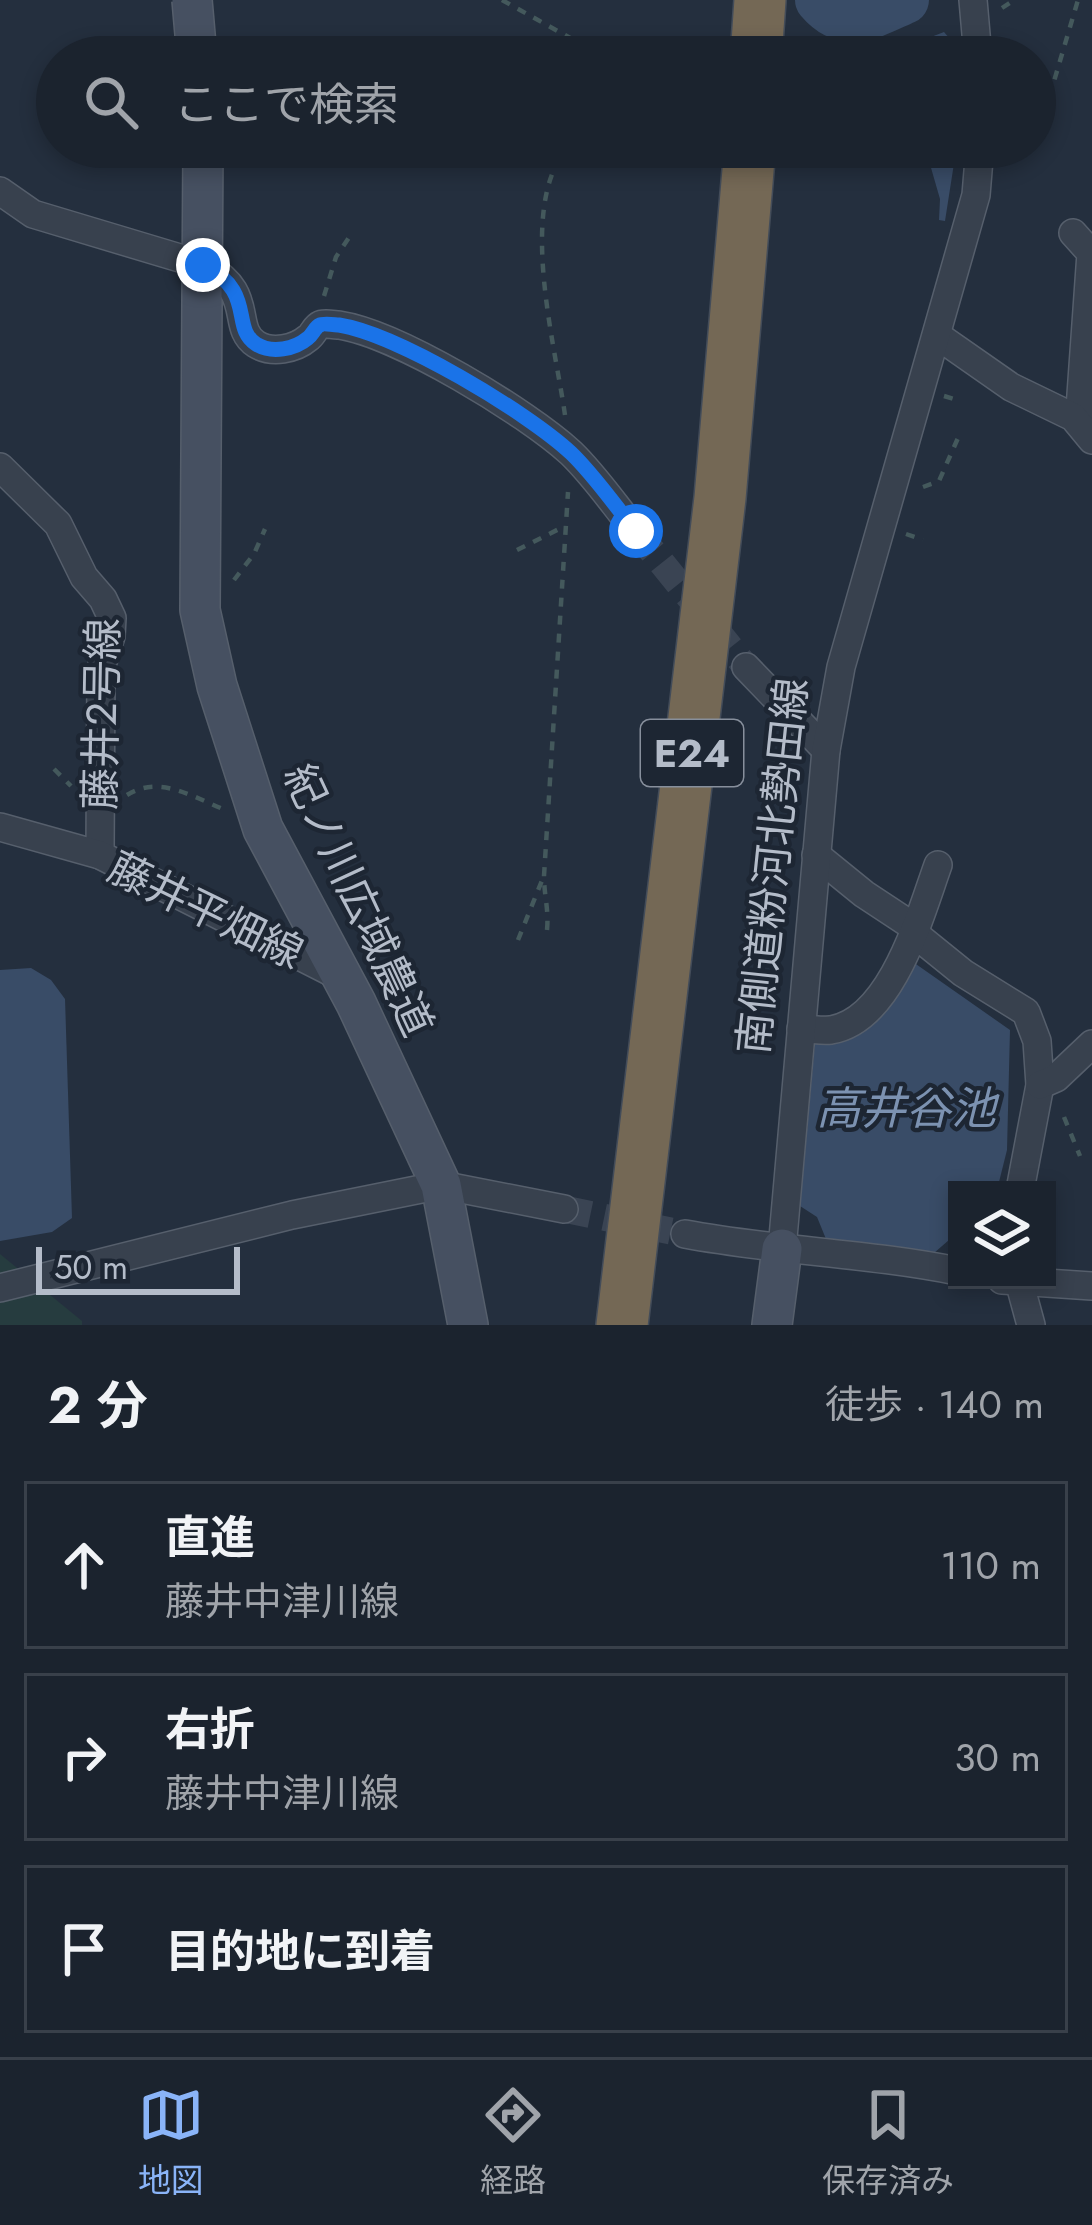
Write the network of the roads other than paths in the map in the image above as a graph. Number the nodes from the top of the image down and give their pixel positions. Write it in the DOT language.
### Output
graph roads {
  1 [pos="192,0"];
  2 [pos="760,0"];
  3 [pos="973,0"];
  4 [pos="195,36"];
  5 [pos="757,36"];
  6 [pos="976,36"];
  7 [pos="203,168"];
  8 [pos="749,168"];
  9 [pos="978,168"];
  10 [pos="0,191"];
  11 [pos="1073,233"];
  12 [pos="203,258"];
  13 [pos="938,336"];
  14 [pos="1085,431"];
  15 [pos="0,467"];
  16 [pos="636,531"];
  17 [pos="746,667"];
  18 [pos="826,750"];
  19 [pos="0,827"];
  20 [pos="100,855"];
  21 [pos="816,855"];
  22 [pos="938,866"];
  23 [pos="915,929"];
  24 [pos="342,977"];
  25 [pos="802,1029"];
  26 [pos="1092,1044"];
  27 [pos="1040,1085"];
  28 [pos="1022,1181"];
  29 [pos="441,1185"];
  30 [pos="564,1209"];
  31 [pos="685,1234"];
  32 [pos="782,1249"];
  33 [pos="948,1269"];
  34 [pos="1056,1284"];
  35 [pos="1092,1286"];
  36 [pos="0,1288"];
  37 [pos="1021,1289"];
  38 [pos="467,1325"];
  39 [pos="622,1325"];
  40 [pos="772,1325"];
  41 [pos="1031,1325"];
  1 -- 4 [label="street, bridge"];
  2 -- 5 [label="highway"];
  3 -- 6 [label="street"];
  7 -- 12 [label="street, 紀ノ川広域農道"];
  8 -- 39 [label="highway, E24"];
  9 -- 13 [label="street, 南側道粉河北勢田線"];
  10 -- 12 [label="street"];
  11 -- 14 [label="street"];
  12 -- 16 [label="street"];
  12 -- 24 [label="street, 紀ノ川広域農道"];
  13 -- 14 [label="street"];
  13 -- 18 [label="street, 南側道粉河北勢田線"];
  15 -- 20 [label="street, 藤井2号線"];
  17 -- 18 [label="street"];
  18 -- 21 [label="street, 南側道粉河北勢田線"];
  19 -- 20 [label="street, 藤井平畑線"];
  20 -- 24 [label="street, 藤井平畑線"];
  21 -- 23 [label="street"];
  21 -- 25 [label="street, 南側道粉河北勢田線"];
  22 -- 23 [label="street"];
  23 -- 25 [label="street"];
  23 -- 27 [label="street"];
  24 -- 29 [label="street, 紀ノ川広域農道"];
  25 -- 32 [label="street, 南側道粉河北勢田線"];
  26 -- 27 [label="street"];
  27 -- 28 [label="street"];
  29 -- 30 [label="street"];
  29 -- 36 [label="street"];
  29 -- 38 [label="street, 紀ノ川広域農道"];
  31 -- 32 [label="street"];
  32 -- 33 [label="street"];
  32 -- 40 [label="street, 南側道粉河北勢田線"];
  34 -- 35 [label="street"];
  37 -- 41 [label="street"];
}
